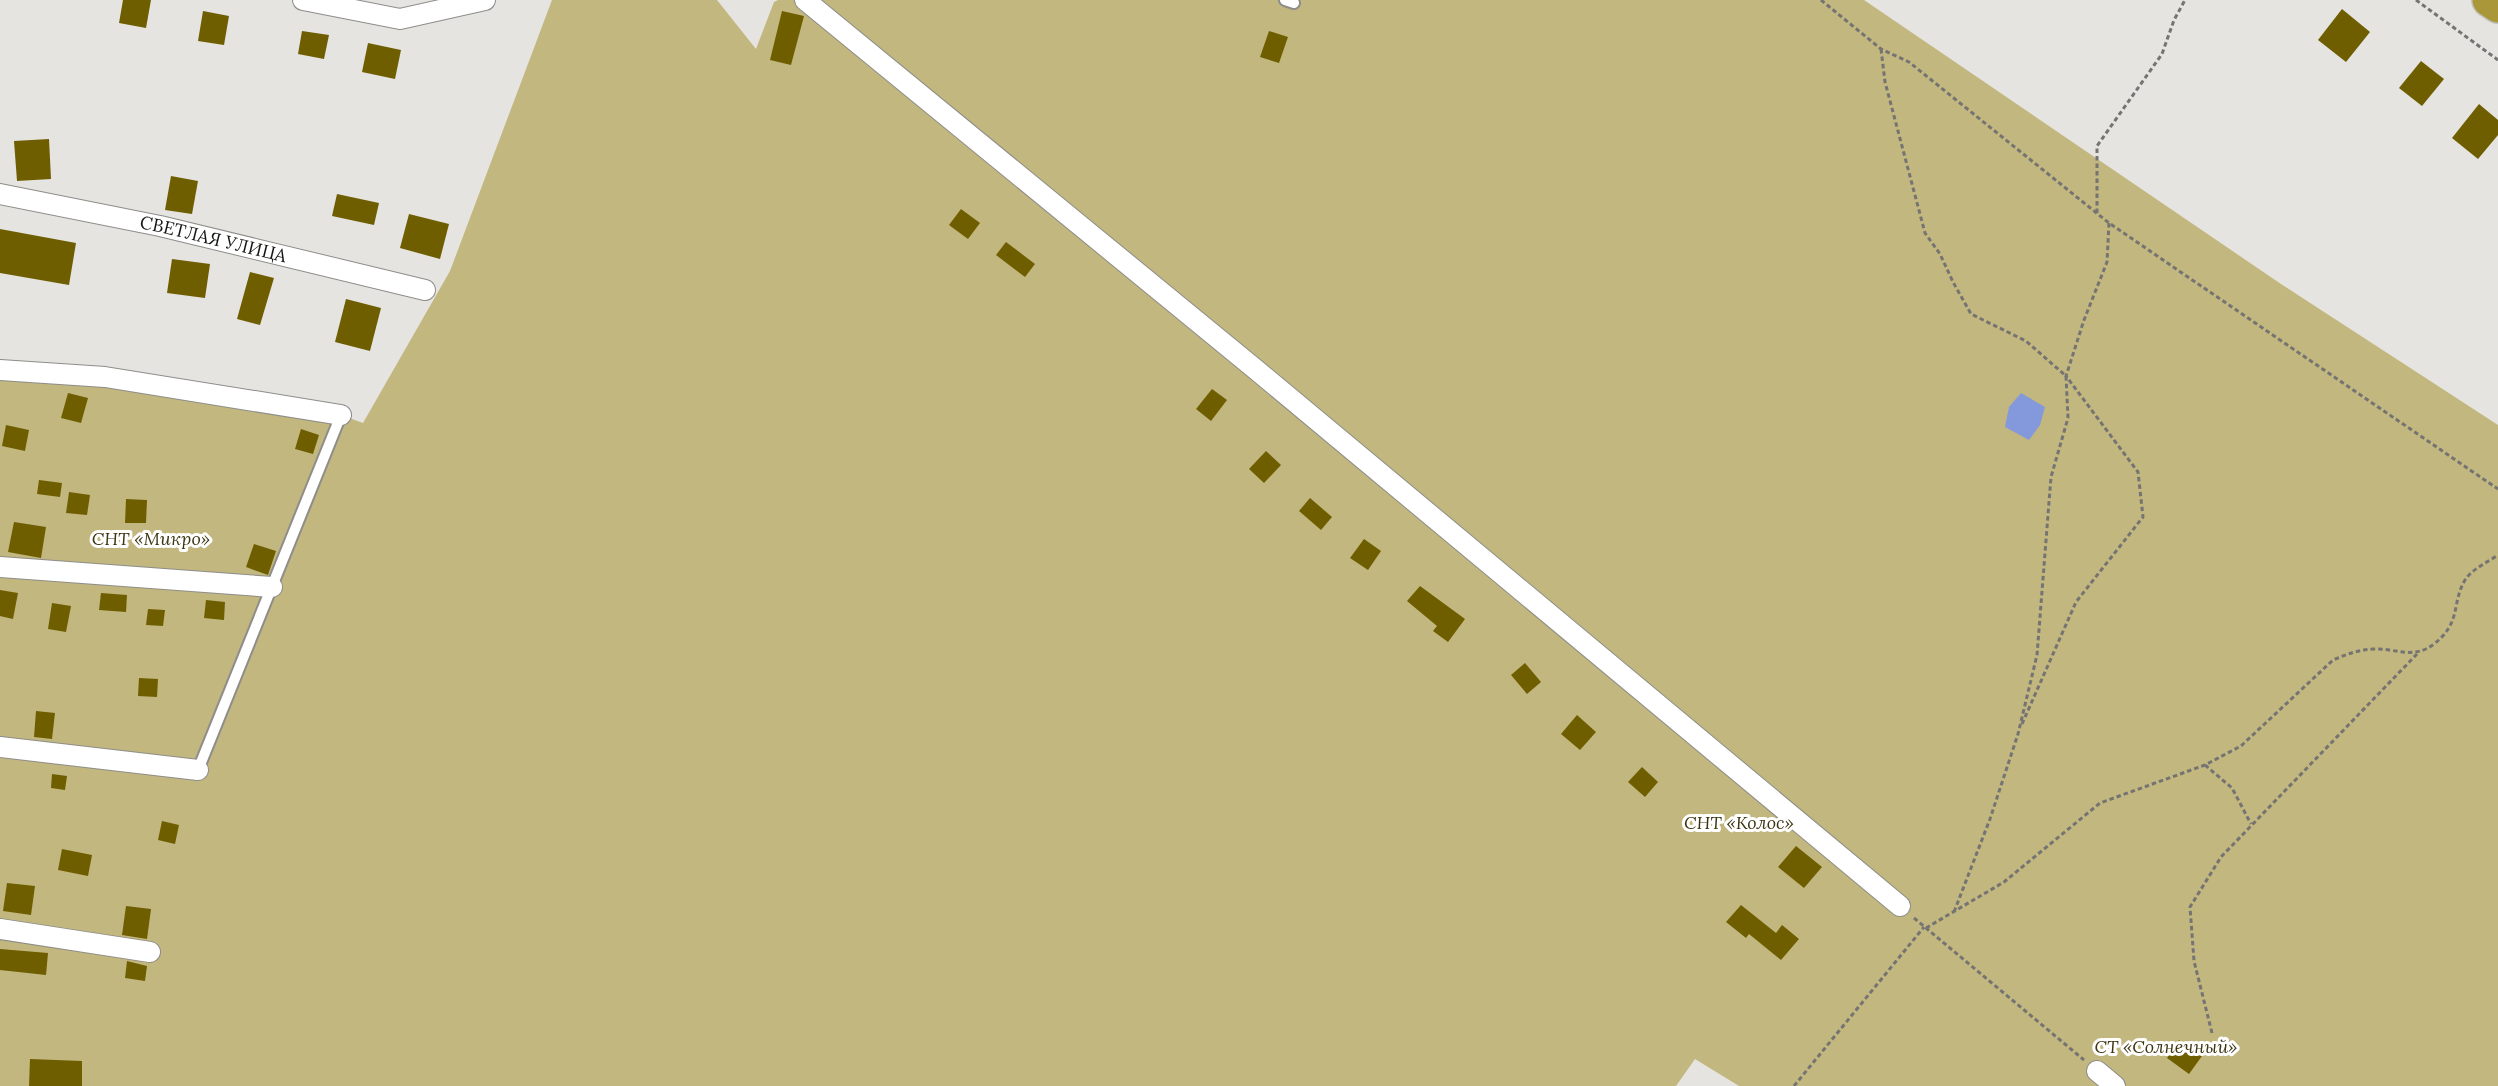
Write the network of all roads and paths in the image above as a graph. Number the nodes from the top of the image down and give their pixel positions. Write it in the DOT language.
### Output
graph roads {
  1 [pos="485,0"];
  2 [pos="805,0"];
  3 [pos="1821,0"];
  4 [pos="2185,0"];
  5 [pos="2416,0"];
  6 [pos="2489,0"];
  7 [pos="311,1"];
  8 [pos="2498,6"];
  9 [pos="1881,49"];
  10 [pos="2498,60"];
  11 [pos="0,194"];
  12 [pos="2097,214"];
  13 [pos="2109,223"];
  14 [pos="425,290"];
  15 [pos="0,370"];
  16 [pos="2066,376"];
  17 [pos="341,415"];
  18 [pos="2498,489"];
  19 [pos="2498,555"];
  20 [pos="0,567"];
  21 [pos="272,586"];
  22 [pos="2417,653"];
  23 [pos="2018,734"];
  24 [pos="0,747"];
  25 [pos="2205,765"];
  26 [pos="198,770"];
  27 [pos="2251,825"];
  28 [pos="1904,910"];
  29 [pos="1954,912"];
  30 [pos="1926,928"];
  31 [pos="0,929"];
  32 [pos="150,952"];
  33 [pos="2212,1033"];
  34 [pos="2097,1071"];
  35 [pos="1794,1086"];
  36 [pos="2115,1086"];
  1 -- 7 [label="street"];
  2 -- 28 [label="street"];
  3 -- 9 [label="path"];
  4 -- 12 [label="path"];
  5 -- 10 [label="path"];
  6 -- 8 [label="highway"];
  9 -- 12 [label="path"];
  9 -- 16 [label="path"];
  11 -- 14 [label="street, СВЕТЛАЯ УЛИЦА"];
  12 -- 13 [label="path"];
  13 -- 16 [label="path"];
  13 -- 18 [label="path"];
  15 -- 17 [label="street"];
  16 -- 23 [label="path"];
  16 -- 23 [label="path"];
  17 -- 21 [label="lane"];
  19 -- 22 [label="path"];
  20 -- 21 [label="street"];
  21 -- 26 [label="lane"];
  22 -- 25 [label="path"];
  22 -- 27 [label="path"];
  23 -- 29 [label="path"];
  24 -- 26 [label="street"];
  25 -- 27 [label="path"];
  25 -- 29 [label="path"];
  27 -- 33 [label="path"];
  28 -- 30 [label="path"];
  29 -- 30 [label="path"];
  30 -- 34 [label="path"];
  30 -- 35 [label="path"];
  31 -- 32 [label="street"];
  34 -- 36 [label="street"];
}
